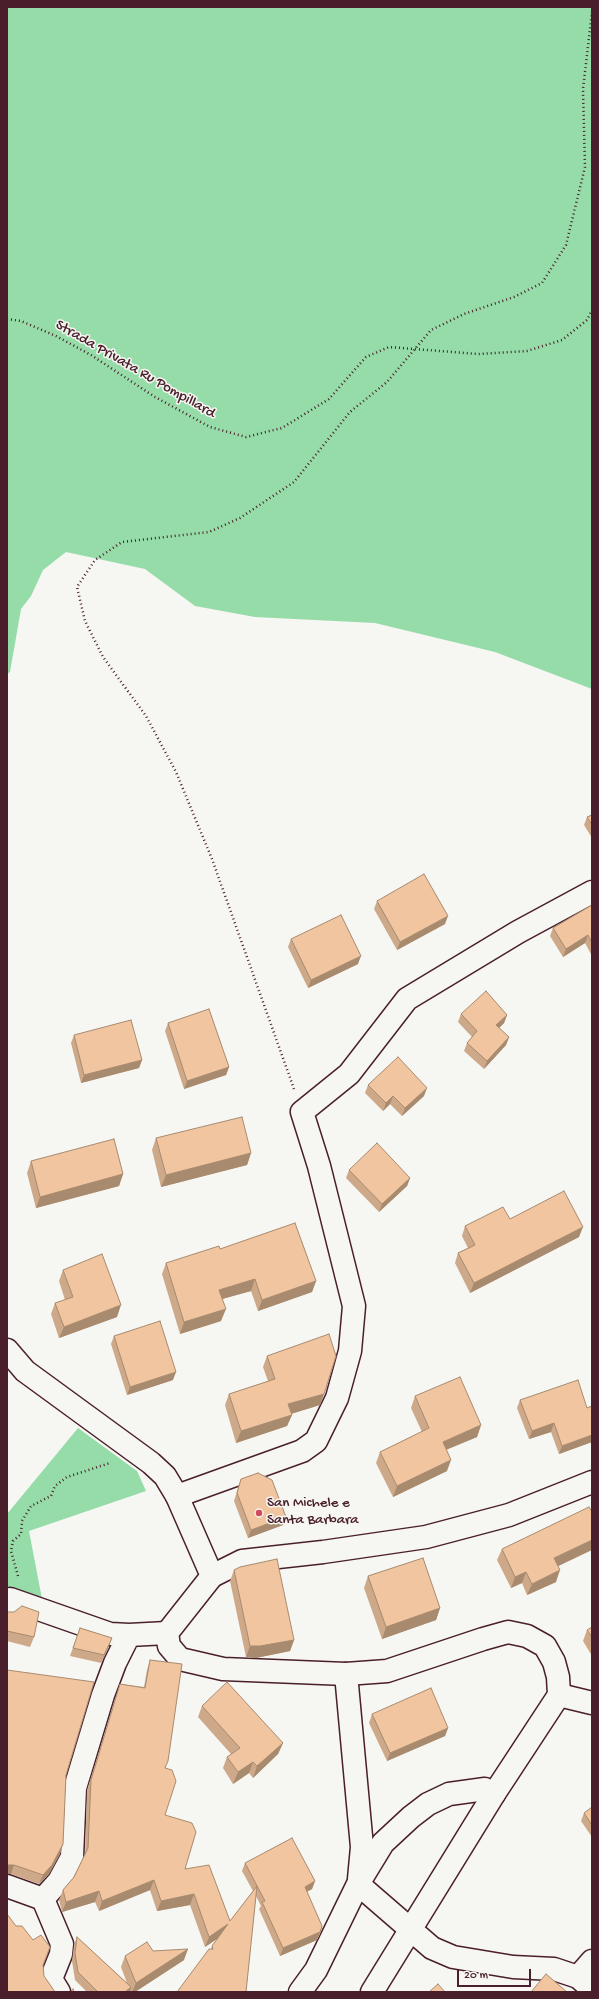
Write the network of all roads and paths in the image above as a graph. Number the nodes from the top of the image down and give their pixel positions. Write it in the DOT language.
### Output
graph roads {
  1 [pos="592,12"];
  2 [pos="592,310"];
  3 [pos="7,319"];
  4 [pos="415,349"];
  5 [pos="592,892"];
  6 [pos="302,1112"];
  7 [pos="7,1350"];
  8 [pos="151,1463"];
  9 [pos="592,1482"];
  10 [pos="177,1496"];
  11 [pos="212,1576"];
  12 [pos="14,1606"];
  13 [pos="167,1633"];
  14 [pos="129,1635"];
  15 [pos="346,1674"];
  16 [pos="559,1695"];
  17 [pos="592,1703"];
  18 [pos="494,1794"];
  19 [pos="358,1884"];
  20 [pos="7,1886"];
  21 [pos="43,1899"];
  22 [pos="410,1929"];
  23 [pos="592,1961"];
  24 [pos="585,1983"];
  25 [pos="59,1992"];
  26 [pos="300,1992"];
  27 [pos="372,1992"];
  1 -- 4 [label="path"];
  2 -- 4 [label="path, Strada Privata Ru Pompillard"];
  3 -- 4 [label="path, Strada Privata Ru Pompillard"];
  4 -- 6 [label="path"];
  5 -- 6 [label="street"];
  6 -- 10 [label="street"];
  7 -- 8 [label="street"];
  8 -- 10 [label="street"];
  8 -- 12 [label="path"];
  9 -- 11 [label="street"];
  10 -- 11 [label="street"];
  11 -- 13 [label="street"];
  12 -- 14 [label="street"];
  13 -- 14 [label="street"];
  13 -- 15 [label="street"];
  14 -- 21 [label="street"];
  15 -- 16 [label="street"];
  15 -- 19 [label="street"];
  16 -- 17 [label="street"];
  16 -- 18 [label="street"];
  18 -- 19 [label="street"];
  18 -- 22 [label="street"];
  19 -- 22 [label="street"];
  19 -- 26 [label="street"];
  20 -- 21 [label="street"];
  21 -- 25 [label="street"];
  22 -- 24 [label="street"];
  22 -- 27 [label="street"];
  23 -- 24 [label="street"];
}
